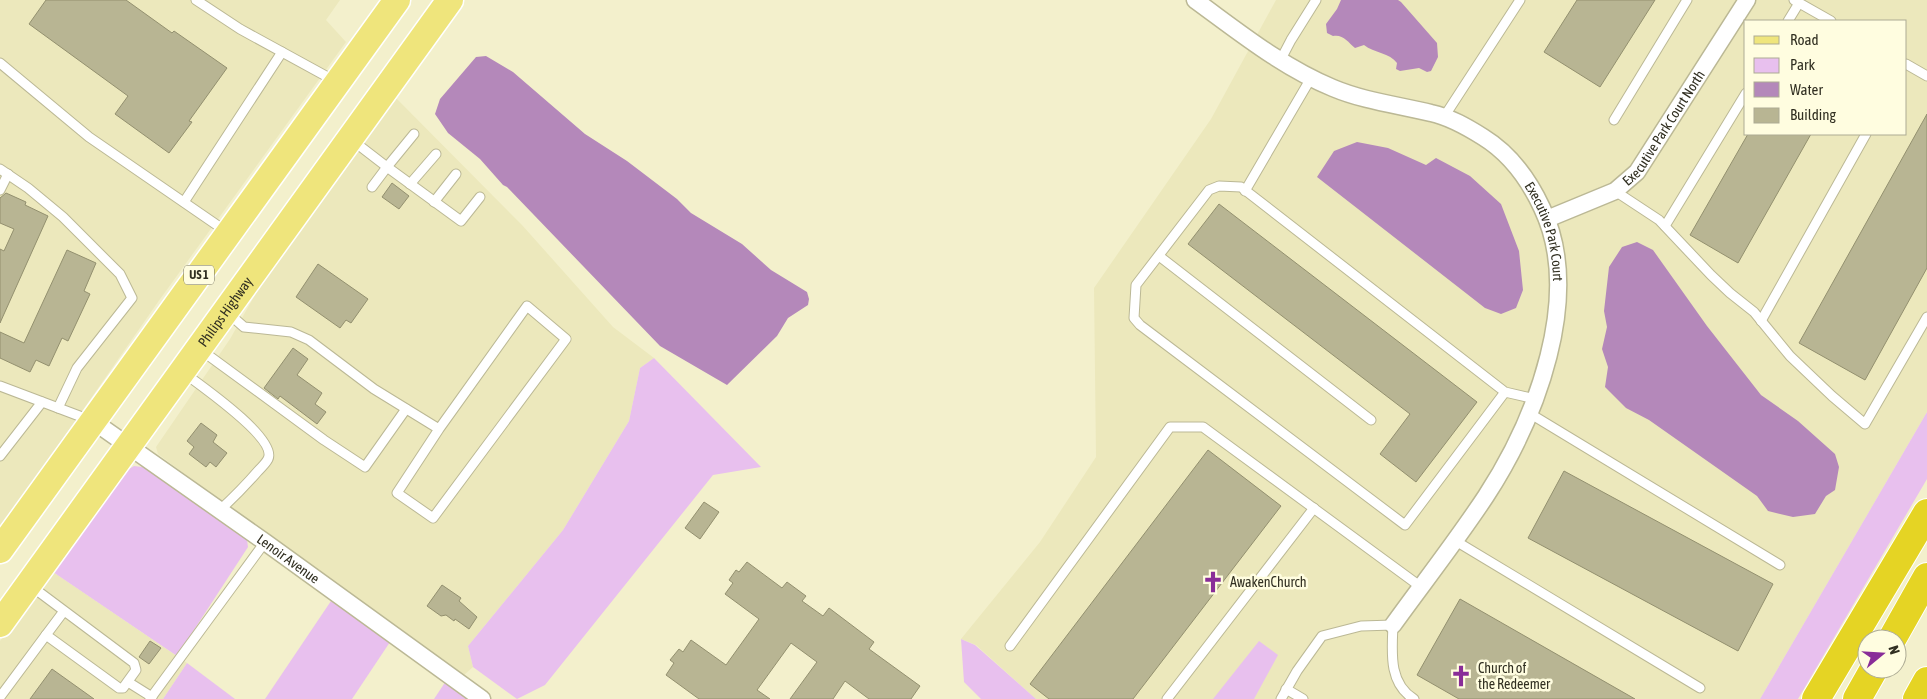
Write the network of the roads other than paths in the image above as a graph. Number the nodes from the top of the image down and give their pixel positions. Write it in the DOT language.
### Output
graph roads {
  1 [pos="196,0"];
  2 [pos="397,0"];
  3 [pos="450,0"];
  4 [pos="1195,0"];
  5 [pos="1316,0"];
  6 [pos="1520,0"];
  7 [pos="1687,0"];
  8 [pos="1747,0"];
  9 [pos="1797,1"];
  10 [pos="1788,20"];
  11 [pos="1829,20"];
  12 [pos="282,52"];
  13 [pos="1280,61"];
  14 [pos="0,63"];
  15 [pos="1907,65"];
  16 [pos="1927,76"];
  17 [pos="1311,78"];
  18 [pos="338,82"];
  19 [pos="1744,95"];
  20 [pos="1444,117"];
  21 [pos="1614,120"];
  22 [pos="414,134"];
  23 [pos="1865,135"];
  24 [pos="350,138"];
  25 [pos="436,154"];
  26 [pos="387,167"];
  27 [pos="4,171"];
  28 [pos="456,174"];
  29 [pos="410,184"];
  30 [pos="372,187"];
  31 [pos="0,190"];
  32 [pos="1245,191"];
  33 [pos="1616,191"];
  34 [pos="480,197"];
  35 [pos="184,202"];
  36 [pos="434,202"];
  37 [pos="1547,219"];
  38 [pos="1665,226"];
  39 [pos="229,233"];
  40 [pos="1159,256"];
  41 [pos="264,258"];
  42 [pos="226,311"];
  43 [pos="1927,317"];
  44 [pos="1761,321"];
  45 [pos="198,349"];
  46 [pos="182,371"];
  47 [pos="0,386"];
  48 [pos="1505,392"];
  49 [pos="42,402"];
  50 [pos="1532,406"];
  51 [pos="58,408"];
  52 [pos="406,409"];
  53 [pos="1371,420"];
  54 [pos="93,421"];
  55 [pos="439,429"];
  56 [pos="129,446"];
  57 [pos="0,456"];
  58 [pos="1314,508"];
  59 [pos="220,510"];
  60 [pos="1927,513"];
  61 [pos="1454,540"];
  62 [pos="265,542"];
  63 [pos="0,550"];
  64 [pos="1780,565"];
  65 [pos="1927,577"];
  66 [pos="29,584"];
  67 [pos="1421,586"];
  68 [pos="64,610"];
  69 [pos="0,624"];
  70 [pos="1393,625"];
  71 [pos="1898,629"];
  72 [pos="46,635"];
  73 [pos="1010,646"];
  74 [pos="1868,679"];
  75 [pos="1927,681"];
  76 [pos="128,682"];
  77 [pos="1700,688"];
  78 [pos="1286,689"];
  79 [pos="1,698"];
  80 [pos="151,698"];
  81 [pos="482,699"];
  82 [pos="1168,699"];
  83 [pos="1281,699"];
  84 [pos="1303,699"];
  85 [pos="1414,699"];
  86 [pos="1816,699"];
  87 [pos="1857,699"];
  88 [pos="1917,699"];
  1 -- 12 [label="lane"];
  2 -- 18 [label="main road, US 1"];
  3 -- 24 [label="main road, Philips Highway"];
  4 -- 13 [label="street, Executive Park Court"];
  5 -- 13 [label="lane"];
  6 -- 20 [label="lane"];
  7 -- 21 [label="lane"];
  8 -- 33 [label="street, Executive Park Court North"];
  9 -- 10 [label="lane"];
  9 -- 11 [label="lane"];
  12 -- 18 [label="lane"];
  12 -- 35 [label="lane"];
  13 -- 17 [label="street, Executive Park Court"];
  14 -- 35 [label="lane"];
  15 -- 16 [label="lane"];
  17 -- 20 [label="street, Executive Park Court"];
  17 -- 32 [label="lane"];
  18 -- 39 [label="main road, US 1"];
  19 -- 38 [label="lane"];
  20 -- 37 [label="street, Executive Park Court"];
  22 -- 26 [label="lane"];
  23 -- 44 [label="lane"];
  24 -- 26 [label="lane"];
  24 -- 41 [label="main road, Philips Highway"];
  25 -- 29 [label="lane"];
  26 -- 29 [label="lane"];
  26 -- 30 [label="lane"];
  27 -- 31 [label="lane"];
  27 -- 51 [label="lane"];
  28 -- 36 [label="lane"];
  29 -- 36 [label="lane"];
  32 -- 40 [label="lane"];
  32 -- 48 [label="lane"];
  33 -- 37 [label="street, Executive Park Court North"];
  33 -- 38 [label="lane"];
  34 -- 36 [label="lane"];
  35 -- 39 [label="lane"];
  37 -- 50 [label="street, Executive Park Court"];
  38 -- 44 [label="lane"];
  39 -- 41 [label="main road"];
  39 -- 54 [label="main road, US 1"];
  40 -- 48 [label="lane"];
  40 -- 53 [label="lane"];
  41 -- 42 [label="main road, Philips Highway"];
  42 -- 45 [label="main road, Philips Highway"];
  42 -- 52 [label="lane"];
  43 -- 44 [label="lane"];
  45 -- 46 [label="main road, Philips Highway"];
  45 -- 52 [label="lane"];
  46 -- 56 [label="main road, Philips Highway"];
  46 -- 59 [label="lane"];
  47 -- 49 [label="lane"];
  48 -- 50 [label="lane"];
  49 -- 51 [label="lane"];
  49 -- 57 [label="lane"];
  50 -- 61 [label="street, Executive Park Court"];
  50 -- 64 [label="lane"];
  51 -- 54 [label="lane"];
  52 -- 55 [label="lane"];
  54 -- 56 [label="street, Lenoir Avenue"];
  54 -- 63 [label="main road, US 1"];
  55 -- 55 [label="lane"];
  56 -- 59 [label="street, Lenoir Avenue"];
  56 -- 66 [label="main road, Philips Highway"];
  58 -- 67 [label="lane"];
  58 -- 73 [label="lane"];
  58 -- 82 [label="lane"];
  59 -- 62 [label="street, Lenoir Avenue"];
  60 -- 86 [label="highway"];
  61 -- 67 [label="street, Executive Park Court"];
  61 -- 77 [label="lane"];
  62 -- 80 [label="lane"];
  62 -- 81 [label="street, Lenoir Avenue"];
  65 -- 71 [label="highway"];
  66 -- 68 [label="lane"];
  66 -- 69 [label="main road, Philips Highway"];
  67 -- 70 [label="street, Executive Park Court"];
  68 -- 72 [label="lane"];
  68 -- 76 [label="lane"];
  70 -- 78 [label="lane"];
  70 -- 85 [label="lane"];
  72 -- 76 [label="lane"];
  72 -- 79 [label="lane"];
  74 -- 87 [label="highway"];
  75 -- 88 [label="highway"];
  76 -- 80 [label="lane"];
  78 -- 83 [label="lane"];
  78 -- 84 [label="lane"];
}
